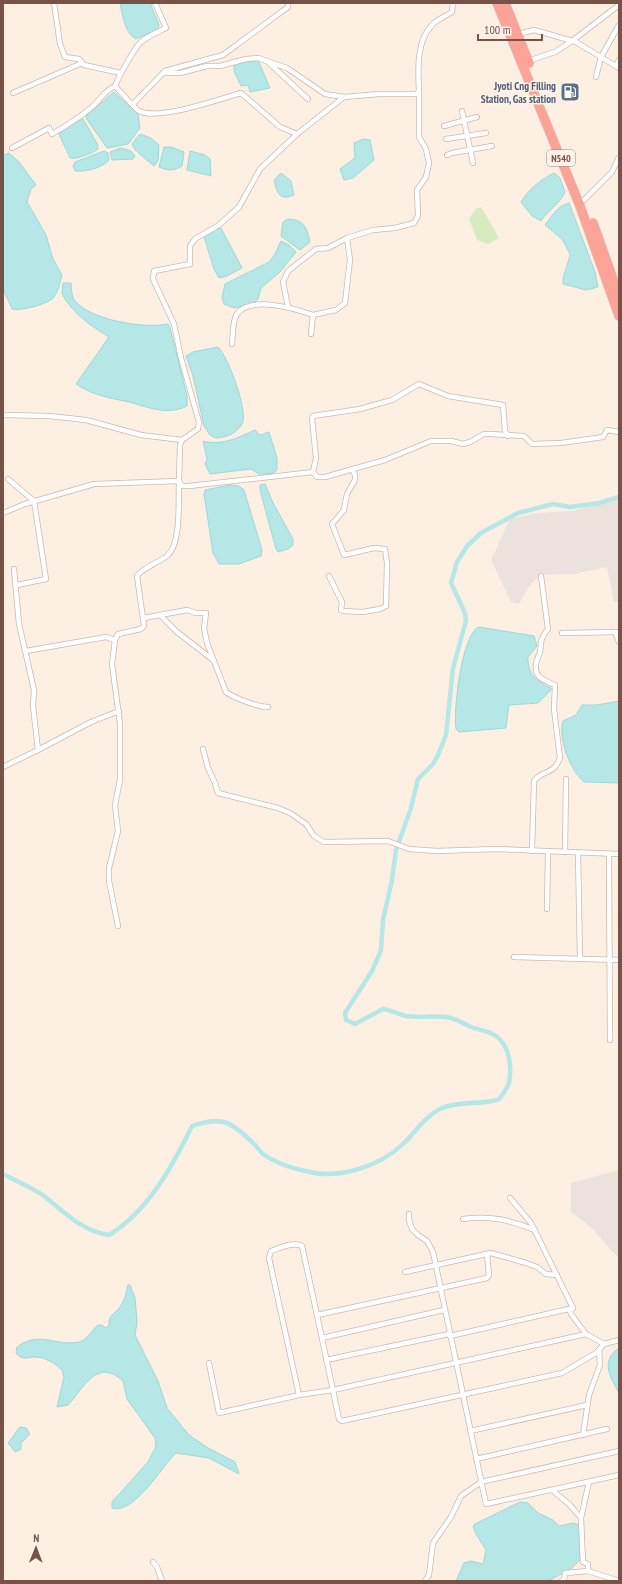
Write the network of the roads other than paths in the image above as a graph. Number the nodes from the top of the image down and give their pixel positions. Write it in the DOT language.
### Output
graph roads {
  1 [pos="54,3"];
  2 [pos="155,3"];
  3 [pos="288,3"];
  4 [pos="454,3"];
  5 [pos="497,3"];
  6 [pos="505,3"];
  7 [pos="618,5"];
  8 [pos="619,26"];
  9 [pos="518,34"];
  10 [pos="572,41"];
  11 [pos="601,57"];
  12 [pos="266,60"];
  13 [pos="619,60"];
  14 [pos="528,61"];
  15 [pos="82,62"];
  16 [pos="617,67"];
  17 [pos="121,73"];
  18 [pos="164,73"];
  19 [pos="596,77"];
  20 [pos="115,86"];
  21 [pos="419,91"];
  22 [pos="13,93"];
  23 [pos="344,97"];
  24 [pos="308,99"];
  25 [pos="133,104"];
  26 [pos="462,111"];
  27 [pos="477,117"];
  28 [pos="464,121"];
  29 [pos="444,126"];
  30 [pos="486,132"];
  31 [pos="297,134"];
  32 [pos="468,136"];
  33 [pos="446,139"];
  34 [pos="492,146"];
  35 [pos="12,148"];
  36 [pos="470,150"];
  37 [pos="447,155"];
  38 [pos="619,157"];
  39 [pos="473,163"];
  40 [pos="584,200"];
  41 [pos="347,238"];
  42 [pos="619,296"];
  43 [pos="288,307"];
  44 [pos="313,315"];
  45 [pos="619,316"];
  46 [pos="311,334"];
  47 [pos="232,344"];
  48 [pos="3,415"];
  49 [pos="619,432"];
  50 [pos="508,436"];
  51 [pos="182,440"];
  52 [pos="352,469"];
  53 [pos="313,472"];
  54 [pos="8,479"];
  55 [pos="179,481"];
  56 [pos="34,501"];
  57 [pos="3,512"];
  58 [pos="14,569"];
  59 [pos="330,576"];
  60 [pos="542,576"];
  61 [pos="17,585"];
  62 [pos="160,615"];
  63 [pos="144,618"];
  64 [pos="617,632"];
  65 [pos="562,633"];
  66 [pos="115,640"];
  67 [pos="619,642"];
  68 [pos="26,651"];
  69 [pos="214,660"];
  70 [pos="268,707"];
  71 [pos="119,711"];
  72 [pos="203,749"];
  73 [pos="38,750"];
  74 [pos="3,767"];
  75 [pos="566,779"];
  76 [pos="532,851"];
  77 [pos="548,851"];
  78 [pos="565,852"];
  79 [pos="578,853"];
  80 [pos="609,854"];
  81 [pos="619,854"];
  82 [pos="547,909"];
  83 [pos="118,926"];
  84 [pos="514,957"];
  85 [pos="580,959"];
  86 [pos="610,960"];
  87 [pos="619,960"];
  88 [pos="610,1040"];
  89 [pos="510,1198"];
  90 [pos="409,1214"];
  91 [pos="463,1219"];
  92 [pos="535,1230"];
  93 [pos="488,1254"];
  94 [pos="435,1266"];
  95 [pos="405,1272"];
  96 [pos="557,1275"];
  97 [pos="440,1288"];
  98 [pos="573,1308"];
  99 [pos="444,1310"];
  100 [pos="317,1315"];
  101 [pos="586,1334"];
  102 [pos="449,1335"];
  103 [pos="322,1338"];
  104 [pos="619,1340"];
  105 [pos="604,1344"];
  106 [pos="599,1349"];
  107 [pos="326,1360"];
  108 [pos="455,1362"];
  109 [pos="209,1363"];
  110 [pos="333,1390"];
  111 [pos="299,1395"];
  112 [pos="462,1396"];
  113 [pos="587,1405"];
  114 [pos="606,1429"];
  115 [pos="470,1431"];
  116 [pos="583,1435"];
  117 [pos="619,1451"];
  118 [pos="476,1459"];
  119 [pos="619,1475"];
  120 [pos="481,1482"];
  121 [pos="589,1482"];
  122 [pos="552,1490"];
  123 [pos="581,1518"];
  124 [pos="153,1562"];
  125 [pos="588,1571"];
  126 [pos="162,1581"];
  127 [pos="425,1581"];
  128 [pos="561,1581"];
  129 [pos="619,1581"];
  1 -- 15 [label="street"];
  2 -- 17 [label="street"];
  3 -- 18 [label="street"];
  4 -- 21 [label="street"];
  5 -- 45 [label="highway, N540"];
  6 -- 9 [label="highway, N540"];
  7 -- 10 [label="street"];
  8 -- 11 [label="street"];
  9 -- 10 [label="street"];
  9 -- 14 [label="highway, N540"];
  10 -- 11 [label="street"];
  10 -- 14 [label="street"];
  11 -- 16 [label="street"];
  11 -- 19 [label="street"];
  12 -- 18 [label="street"];
  12 -- 23 [label="street"];
  12 -- 24 [label="street"];
  13 -- 16 [label="street"];
  14 -- 40 [label="highway, N540"];
  15 -- 17 [label="street"];
  15 -- 22 [label="street"];
  17 -- 20 [label="street"];
  18 -- 25 [label="street"];
  20 -- 25 [label="street"];
  20 -- 35 [label="street"];
  21 -- 23 [label="street"];
  21 -- 41 [label="street"];
  23 -- 31 [label="street"];
  25 -- 31 [label="street"];
  26 -- 28 [label="street"];
  27 -- 28 [label="street"];
  28 -- 29 [label="street"];
  28 -- 32 [label="street"];
  30 -- 32 [label="street"];
  31 -- 51 [label="street"];
  32 -- 33 [label="street"];
  32 -- 36 [label="street"];
  34 -- 36 [label="street"];
  36 -- 37 [label="street"];
  36 -- 39 [label="street"];
  38 -- 40 [label="street"];
  40 -- 42 [label="highway, N540"];
  41 -- 43 [label="street"];
  41 -- 44 [label="street"];
  43 -- 44 [label="street"];
  43 -- 47 [label="street"];
  44 -- 46 [label="street"];
  48 -- 51 [label="street"];
  49 -- 50 [label="street"];
  50 -- 52 [label="street"];
  50 -- 53 [label="street"];
  51 -- 55 [label="street"];
  52 -- 53 [label="street"];
  52 -- 59 [label="street"];
  53 -- 55 [label="street"];
  54 -- 56 [label="street"];
  55 -- 56 [label="street"];
  55 -- 63 [label="street"];
  56 -- 57 [label="street"];
  56 -- 61 [label="street"];
  58 -- 61 [label="street"];
  60 -- 76 [label="street"];
  61 -- 68 [label="street"];
  62 -- 63 [label="street"];
  62 -- 69 [label="street"];
  62 -- 69 [label="street"];
  63 -- 66 [label="street"];
  64 -- 65 [label="street"];
  64 -- 67 [label="street"];
  66 -- 68 [label="street"];
  66 -- 71 [label="street"];
  68 -- 73 [label="street"];
  69 -- 70 [label="street"];
  71 -- 73 [label="street"];
  71 -- 83 [label="street"];
  72 -- 76 [label="street"];
  73 -- 74 [label="street"];
  75 -- 78 [label="street"];
  76 -- 77 [label="street"];
  77 -- 78 [label="street"];
  77 -- 82 [label="street"];
  78 -- 79 [label="street"];
  79 -- 80 [label="street"];
  79 -- 85 [label="street"];
  80 -- 81 [label="street"];
  80 -- 86 [label="street"];
  84 -- 85 [label="street"];
  85 -- 86 [label="street"];
  86 -- 87 [label="street"];
  86 -- 88 [label="street"];
  89 -- 92 [label="street"];
  90 -- 94 [label="street"];
  91 -- 92 [label="street"];
  92 -- 96 [label="street"];
  93 -- 94 [label="street"];
  93 -- 96 [label="street"];
  93 -- 97 [label="street"];
  94 -- 95 [label="street"];
  94 -- 97 [label="street"];
  96 -- 98 [label="street"];
  97 -- 99 [label="street"];
  97 -- 100 [label="street"];
  98 -- 101 [label="street"];
  98 -- 102 [label="street"];
  99 -- 102 [label="street"];
  99 -- 103 [label="street"];
  100 -- 103 [label="street"];
  100 -- 111 [label="street"];
  101 -- 105 [label="street"];
  101 -- 108 [label="street"];
  102 -- 107 [label="street"];
  102 -- 108 [label="street"];
  103 -- 107 [label="street"];
  104 -- 105 [label="street"];
  105 -- 106 [label="street"];
  106 -- 112 [label="street"];
  106 -- 113 [label="street"];
  107 -- 110 [label="street"];
  108 -- 110 [label="street"];
  108 -- 112 [label="street"];
  109 -- 111 [label="street"];
  110 -- 111 [label="street"];
  110 -- 112 [label="street"];
  112 -- 115 [label="street"];
  113 -- 115 [label="street"];
  113 -- 116 [label="street"];
  114 -- 116 [label="street"];
  115 -- 118 [label="street"];
  116 -- 118 [label="street"];
  117 -- 120 [label="street"];
  118 -- 120 [label="street"];
  119 -- 121 [label="street"];
  120 -- 122 [label="street"];
  120 -- 127 [label="street"];
  121 -- 122 [label="street"];
  121 -- 123 [label="street"];
  122 -- 123 [label="street"];
  123 -- 125 [label="street"];
  124 -- 126 [label="street"];
  125 -- 128 [label="street"];
  125 -- 129 [label="street"];
}
